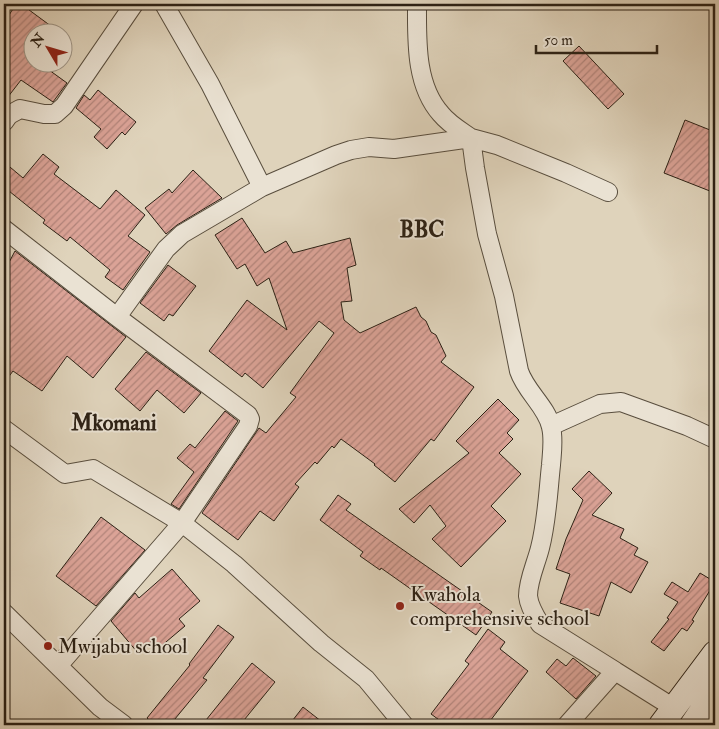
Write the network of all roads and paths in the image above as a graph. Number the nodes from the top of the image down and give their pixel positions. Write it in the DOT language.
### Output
graph roads {
  1 [pos="134,4"];
  2 [pos="164,4"];
  3 [pos="416,4"];
  4 [pos="4,122"];
  5 [pos="471,138"];
  6 [pos="262,187"];
  7 [pos="608,192"];
  8 [pos="4,229"];
  9 [pos="117,317"];
  10 [pos="551,426"];
  11 [pos="4,429"];
  12 [pos="715,439"];
  13 [pos="182,523"];
  14 [pos="4,613"];
  15 [pos="715,653"];
  16 [pos="58,666"];
  17 [pos="615,671"];
  18 [pos="715,691"];
  19 [pos="667,716"];
  20 [pos="124,725"];
  21 [pos="404,725"];
  22 [pos="567,725"];
  23 [pos="692,725"];
  1 -- 4 [label="street"];
  2 -- 6 [label="street"];
  3 -- 5 [label="street"];
  5 -- 6 [label="street"];
  5 -- 7 [label="street"];
  5 -- 10 [label="street"];
  6 -- 9 [label="street"];
  8 -- 9 [label="street"];
  9 -- 13 [label="street"];
  10 -- 12 [label="street"];
  10 -- 17 [label="street"];
  11 -- 13 [label="street"];
  13 -- 16 [label="street"];
  13 -- 21 [label="street"];
  14 -- 16 [label="street"];
  15 -- 19 [label="main road"];
  16 -- 20 [label="street"];
  17 -- 19 [label="street"];
  17 -- 22 [label="street"];
  18 -- 23 [label="main road"];
}
